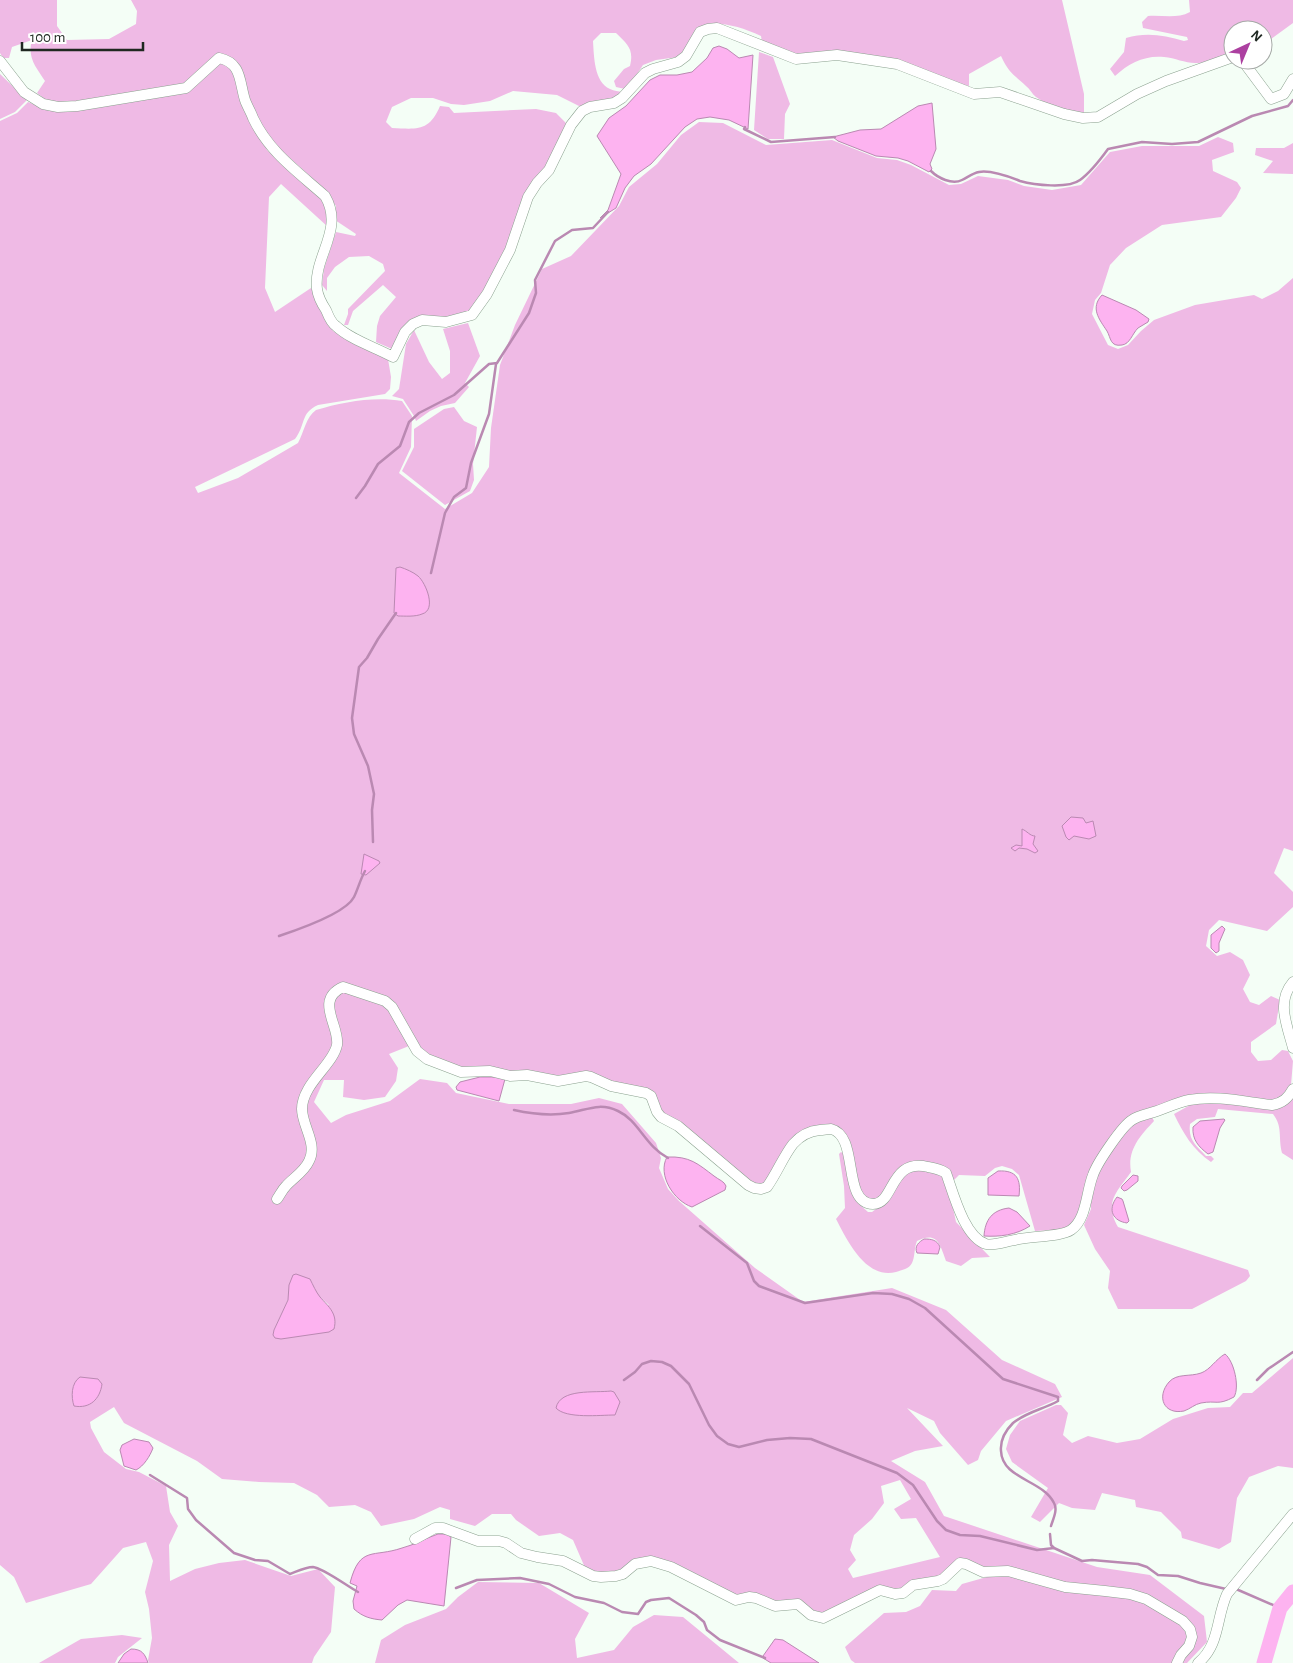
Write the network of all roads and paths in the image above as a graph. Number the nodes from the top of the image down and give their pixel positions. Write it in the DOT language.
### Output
graph roads {
  1 [pos="0,61"];
  2 [pos="1223,61"];
  3 [pos="1249,70"];
  4 [pos="1293,79"];
  5 [pos="1293,982"];
  6 [pos="1293,1048"];
  7 [pos="1293,1089"];
  8 [pos="277,1199"];
  9 [pos="1293,1514"];
  10 [pos="415,1539"];
  11 [pos="1177,1663"];
  12 [pos="1198,1663"];
  1 -- 2 [label="street"];
  3 -- 4 [label="street"];
  5 -- 6 [label="street"];
  7 -- 8 [label="street"];
  9 -- 12 [label="street"];
  10 -- 11 [label="street"];
}
